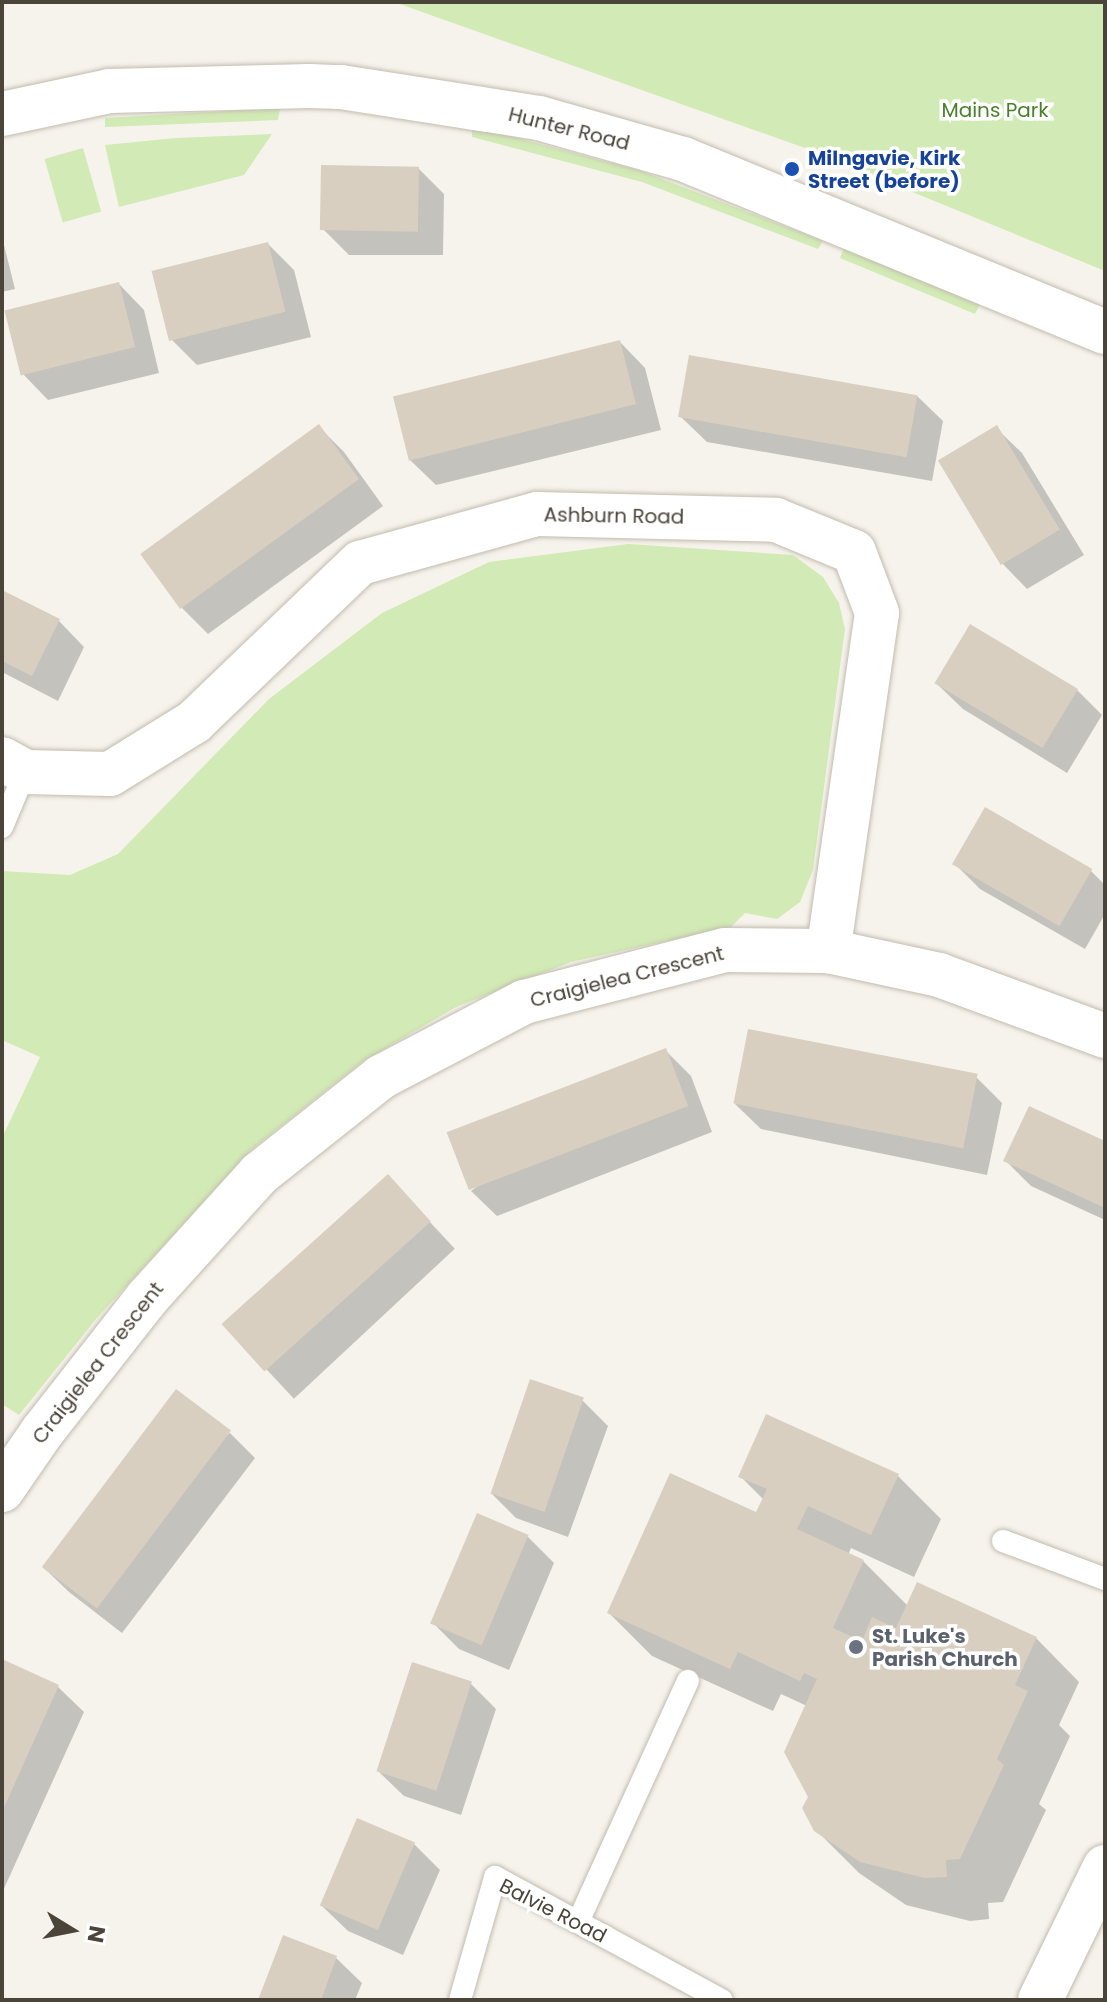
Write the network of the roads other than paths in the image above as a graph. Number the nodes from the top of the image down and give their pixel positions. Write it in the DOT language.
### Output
graph roads {
  1 [pos="2,114"];
  2 [pos="1105,332"];
  3 [pos="14,765"];
  4 [pos="2,827"];
  5 [pos="828,951"];
  6 [pos="1105,1036"];
  7 [pos="2,1490"];
  8 [pos="1003,1541"];
  9 [pos="1105,1579"];
  10 [pos="688,1681"];
  11 [pos="1105,1867"];
  12 [pos="578,1922"];
  13 [pos="460,2000"];
  14 [pos="722,2000"];
  15 [pos="1040,2000"];
  1 -- 2 [label="street, Hunter Road"];
  3 -- 4 [label="lane"];
  3 -- 5 [label="street, Ashburn Road"];
  5 -- 6 [label="street, Craigielea Crescent"];
  5 -- 7 [label="street, Craigielea Crescent"];
  8 -- 9 [label="lane"];
  10 -- 12 [label="lane"];
  11 -- 15 [label="street"];
  12 -- 13 [label="lane, Balvie Road"];
  12 -- 14 [label="lane, Balvie Road"];
}
